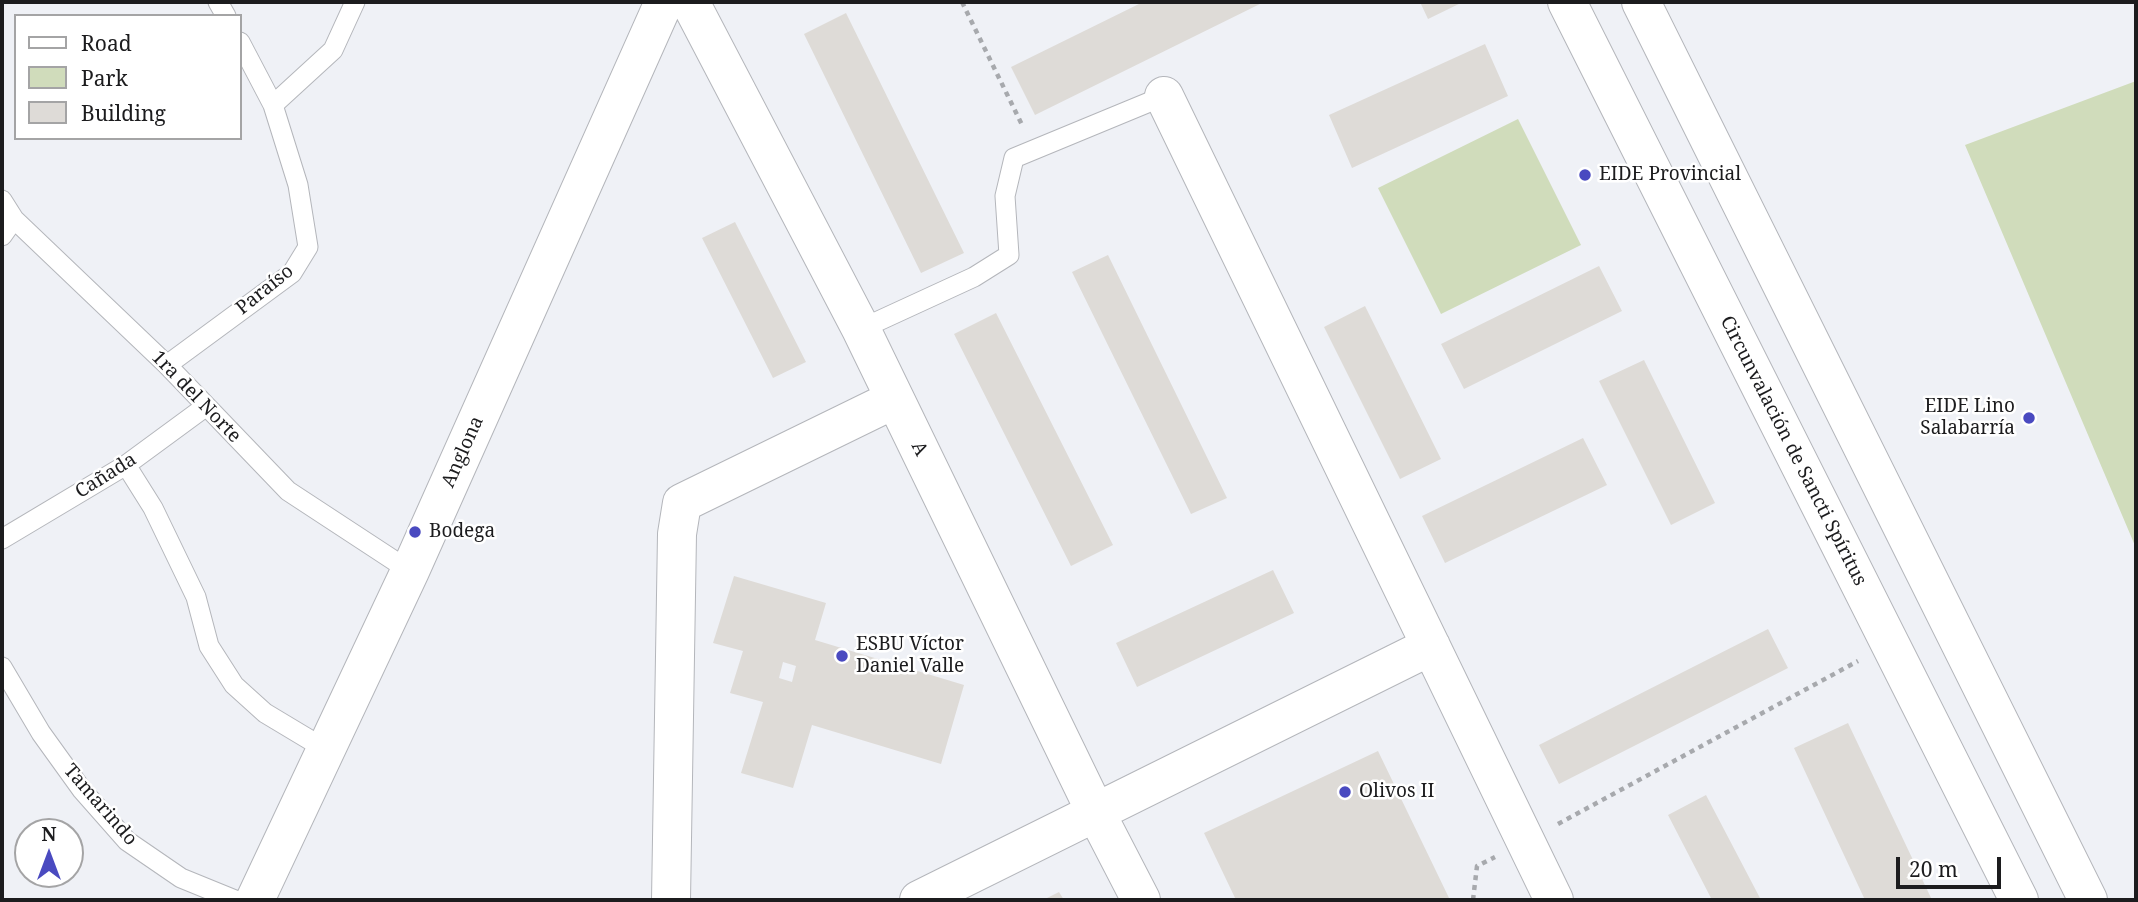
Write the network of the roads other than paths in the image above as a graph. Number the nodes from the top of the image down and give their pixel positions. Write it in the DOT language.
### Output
graph roads {
  1 [pos="355,2"];
  2 [pos="664,2"];
  3 [pos="690,2"];
  4 [pos="1567,2"];
  5 [pos="1641,2"];
  6 [pos="242,46"];
  7 [pos="1164,96"];
  8 [pos="273,105"];
  9 [pos="2,200"];
  10 [pos="14,219"];
  11 [pos="2,236"];
  12 [pos="861,329"];
  13 [pos="167,365"];
  14 [pos="895,399"];
  15 [pos="205,407"];
  16 [pos="126,465"];
  17 [pos="2,539"];
  18 [pos="410,571"];
  19 [pos="1431,646"];
  20 [pos="2,667"];
  21 [pos="325,749"];
  22 [pos="1096,813"];
  23 [pos="235,900"];
  24 [pos="255,900"];
  25 [pos="671,900"];
  26 [pos="919,900"];
  27 [pos="1141,900"];
  28 [pos="1555,900"];
  29 [pos="2019,900"];
  30 [pos="2088,900"];
  1 -- 8 [label="lane"];
  2 -- 18 [label="main road, Anglona"];
  3 -- 12 [label="main road, A"];
  4 -- 29 [label="main road, Circunvalación de Sancti Spíritus"];
  5 -- 30 [label="main road"];
  6 -- 8 [label="lane, Paraíso"];
  7 -- 12 [label="lane"];
  7 -- 19 [label="main road"];
  8 -- 13 [label="lane, Paraíso"];
  9 -- 10 [label="lane, 1ra del Norte"];
  10 -- 11 [label="lane"];
  10 -- 13 [label="lane, 1ra del Norte"];
  12 -- 14 [label="main road, A"];
  13 -- 15 [label="lane, 1ra del Norte"];
  14 -- 22 [label="main road, A"];
  14 -- 25 [label="main road"];
  15 -- 16 [label="lane, Cañada"];
  15 -- 18 [label="lane, 1ra del Norte"];
  16 -- 17 [label="lane, Cañada"];
  16 -- 21 [label="lane"];
  18 -- 21 [label="main road, Anglona"];
  19 -- 22 [label="main road"];
  19 -- 28 [label="main road"];
  20 -- 23 [label="lane, Tamarindo"];
  21 -- 24 [label="main road, Anglona"];
  22 -- 26 [label="main road"];
  22 -- 27 [label="main road, A"];
}
